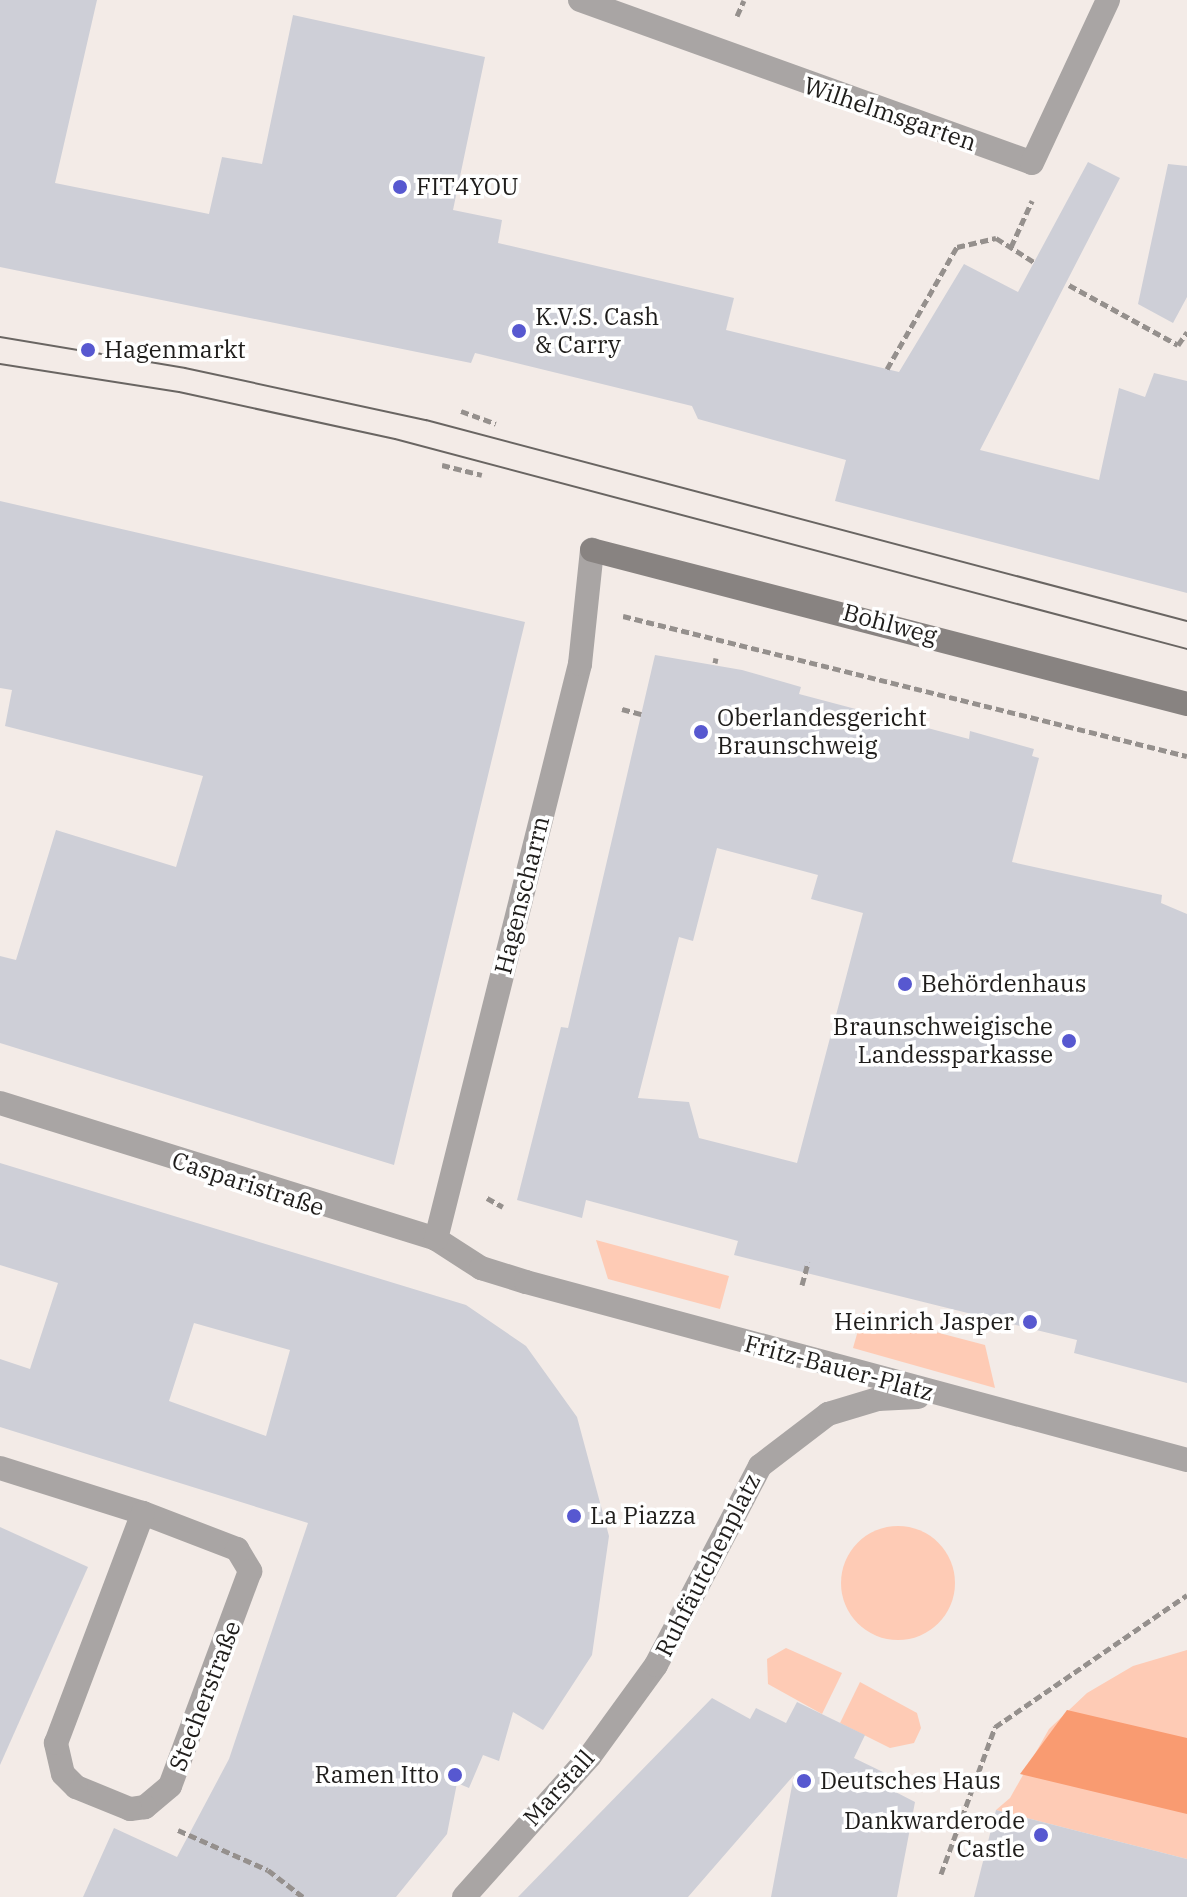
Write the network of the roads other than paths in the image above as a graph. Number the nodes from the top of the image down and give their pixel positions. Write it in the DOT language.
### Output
graph roads {
  1 [pos="580,0"];
  2 [pos="1108,0"];
  3 [pos="592,550"];
  4 [pos="1187,704"];
  5 [pos="0,1103"];
  6 [pos="436,1239"];
  7 [pos="492,1271"];
  8 [pos="944,1397"];
  9 [pos="1187,1460"];
  10 [pos="0,1468"];
  11 [pos="143,1513"];
  12 [pos="649,1675"];
  13 [pos="464,1897"];
  1 -- 2 [label="street, Wilhelmsgarten"];
  3 -- 4 [label="main road, Bohlweg"];
  3 -- 6 [label="street, Hagenscharrn"];
  5 -- 6 [label="street, Casparistraße"];
  6 -- 7 [label="street, Casparistraße"];
  7 -- 8 [label="street, Fritz-Bauer-Platz"];
  8 -- 9 [label="street, Fritz-Bauer-Platz"];
  8 -- 12 [label="street, Ruhfäutchenplatz"];
  10 -- 11 [label="street, Stecherstraße"];
  11 -- 11 [label="street, Stecherstraße"];
  12 -- 13 [label="street, Marstall"];
}
